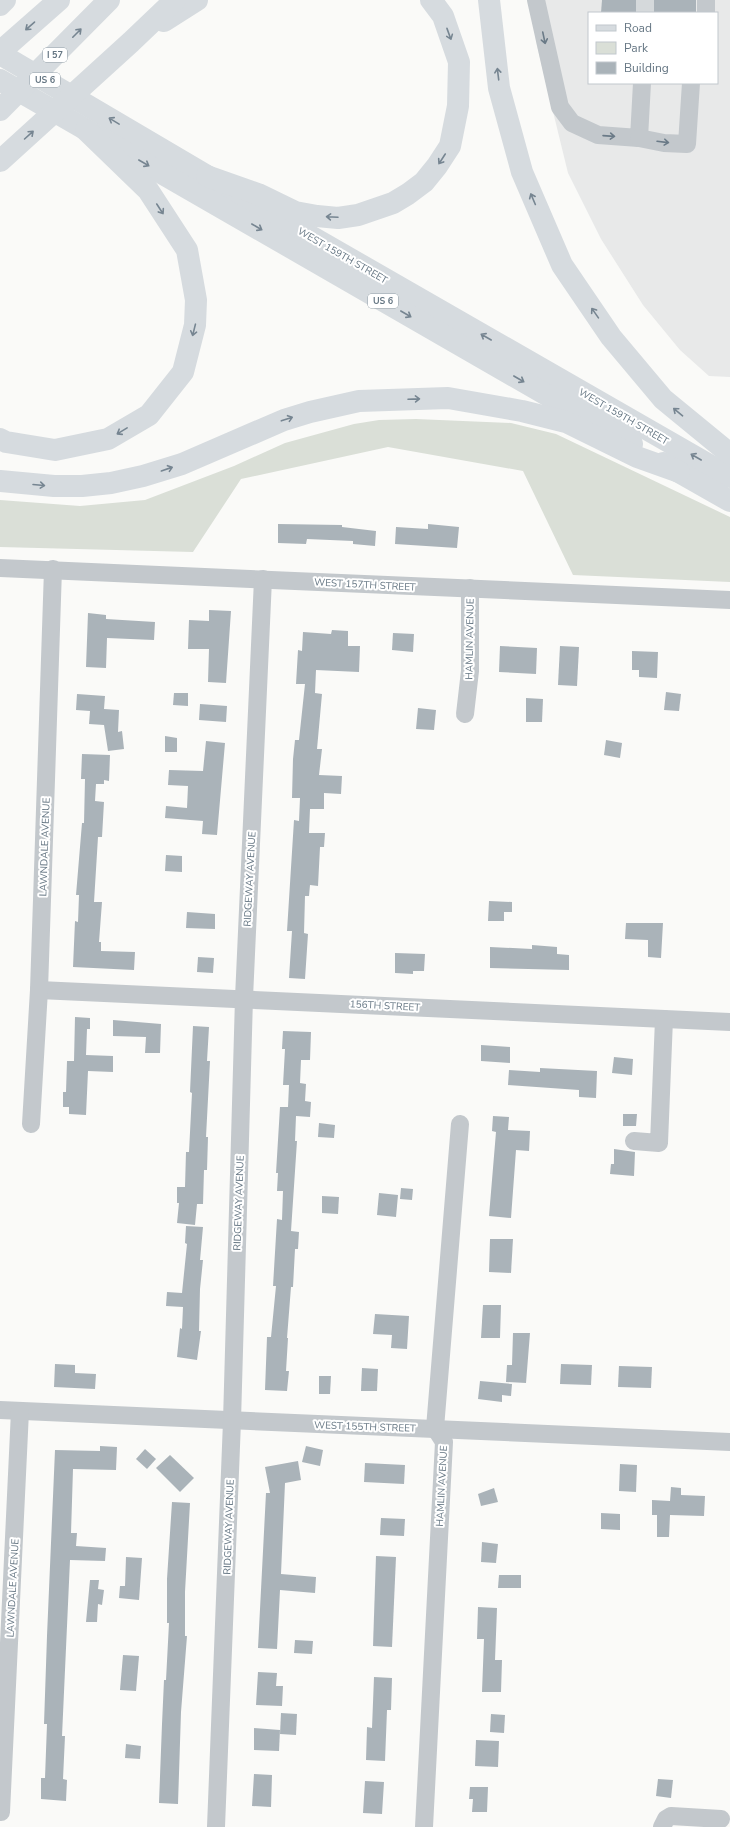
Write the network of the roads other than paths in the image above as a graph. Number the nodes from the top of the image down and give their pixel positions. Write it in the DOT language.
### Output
graph roads {
  1 [pos="5,0"];
  2 [pos="59,0"];
  3 [pos="109,0"];
  4 [pos="175,0"];
  5 [pos="197,0"];
  6 [pos="431,0"];
  7 [pos="489,0"];
  8 [pos="536,0"];
  9 [pos="706,0"];
  10 [pos="0,5"];
  11 [pos="706,12"];
  12 [pos="131,42"];
  13 [pos="0,53"];
  14 [pos="0,80"];
  15 [pos="642,84"];
  16 [pos="691,84"];
  17 [pos="0,110"];
  18 [pos="79,126"];
  19 [pos="640,138"];
  20 [pos="0,161"];
  21 [pos="207,176"];
  22 [pos="0,439"];
  23 [pos="730,454"];
  24 [pos="680,472"];
  25 [pos="730,477"];
  26 [pos="0,481"];
  27 [pos="730,501"];
  28 [pos="0,568"];
  29 [pos="53,569"];
  30 [pos="263,579"];
  31 [pos="470,588"];
  32 [pos="730,600"];
  33 [pos="465,714"];
  34 [pos="39,990"];
  35 [pos="244,998"];
  36 [pos="664,1019"];
  37 [pos="730,1022"];
  38 [pos="30,1124"];
  39 [pos="460,1124"];
  40 [pos="634,1141"];
  41 [pos="0,1410"];
  42 [pos="20,1411"];
  43 [pos="232,1421"];
  44 [pos="435,1428"];
  45 [pos="730,1442"];
  46 [pos="1,1812"];
  47 [pos="721,1819"];
  48 [pos="216,1827"];
  49 [pos="424,1827"];
  50 [pos="662,1827"];
  1 -- 10 [label="main road"];
  2 -- 13 [label="main road, one-way"];
  17 -- 3 [label="main road, I 57, one-way"];
  4 -- 12 [label="main road"];
  5 -- 12 [label="main road"];
  6 -- 21 [label="main road, one-way"];
  23 -- 7 [label="main road, one-way"];
  8 -- 19 [label="street, one-way"];
  9 -- 11 [label="street"];
  20 -- 12 [label="main road, one-way"];
  21 -- 13 [label="main road, WEST 159TH STREET / US 6, one-way"];
  14 -- 18 [label="main road, WEST 159TH STREET / US 6"];
  15 -- 19 [label="street"];
  19 -- 16 [label="street, one-way"];
  18 -- 22 [label="main road, one-way"];
  18 -- 24 [label="main road, WEST 159TH STREET / US 6, one-way"];
  25 -- 21 [label="main road, WEST 159TH STREET / US 6, one-way"];
  26 -- 24 [label="main road, one-way"];
  24 -- 27 [label="main road, WEST 159TH STREET / US 6"];
  28 -- 29 [label="street, WEST 157TH STREET"];
  29 -- 30 [label="street, WEST 157TH STREET"];
  29 -- 34 [label="street, LAWNDALE AVENUE"];
  30 -- 31 [label="street, WEST 157TH STREET"];
  30 -- 35 [label="street, RIDGEWAY AVENUE"];
  31 -- 32 [label="street, WEST 157TH STREET"];
  31 -- 33 [label="street, HAMLIN AVENUE"];
  34 -- 35 [label="street, 156TH STREET"];
  34 -- 38 [label="street, LAWNDALE AVENUE"];
  35 -- 36 [label="street, 156TH STREET"];
  35 -- 43 [label="street, RIDGEWAY AVENUE"];
  36 -- 37 [label="street, 156TH STREET"];
  36 -- 40 [label="street"];
  39 -- 44 [label="street"];
  41 -- 42 [label="street, WEST 155TH STREET"];
  42 -- 43 [label="street, WEST 155TH STREET"];
  42 -- 46 [label="street, LAWNDALE AVENUE"];
  43 -- 44 [label="street, WEST 155TH STREET"];
  43 -- 48 [label="street, RIDGEWAY AVENUE"];
  44 -- 45 [label="street, WEST 155TH STREET"];
  44 -- 49 [label="street, HAMLIN AVENUE"];
  47 -- 50 [label="street"];
}
